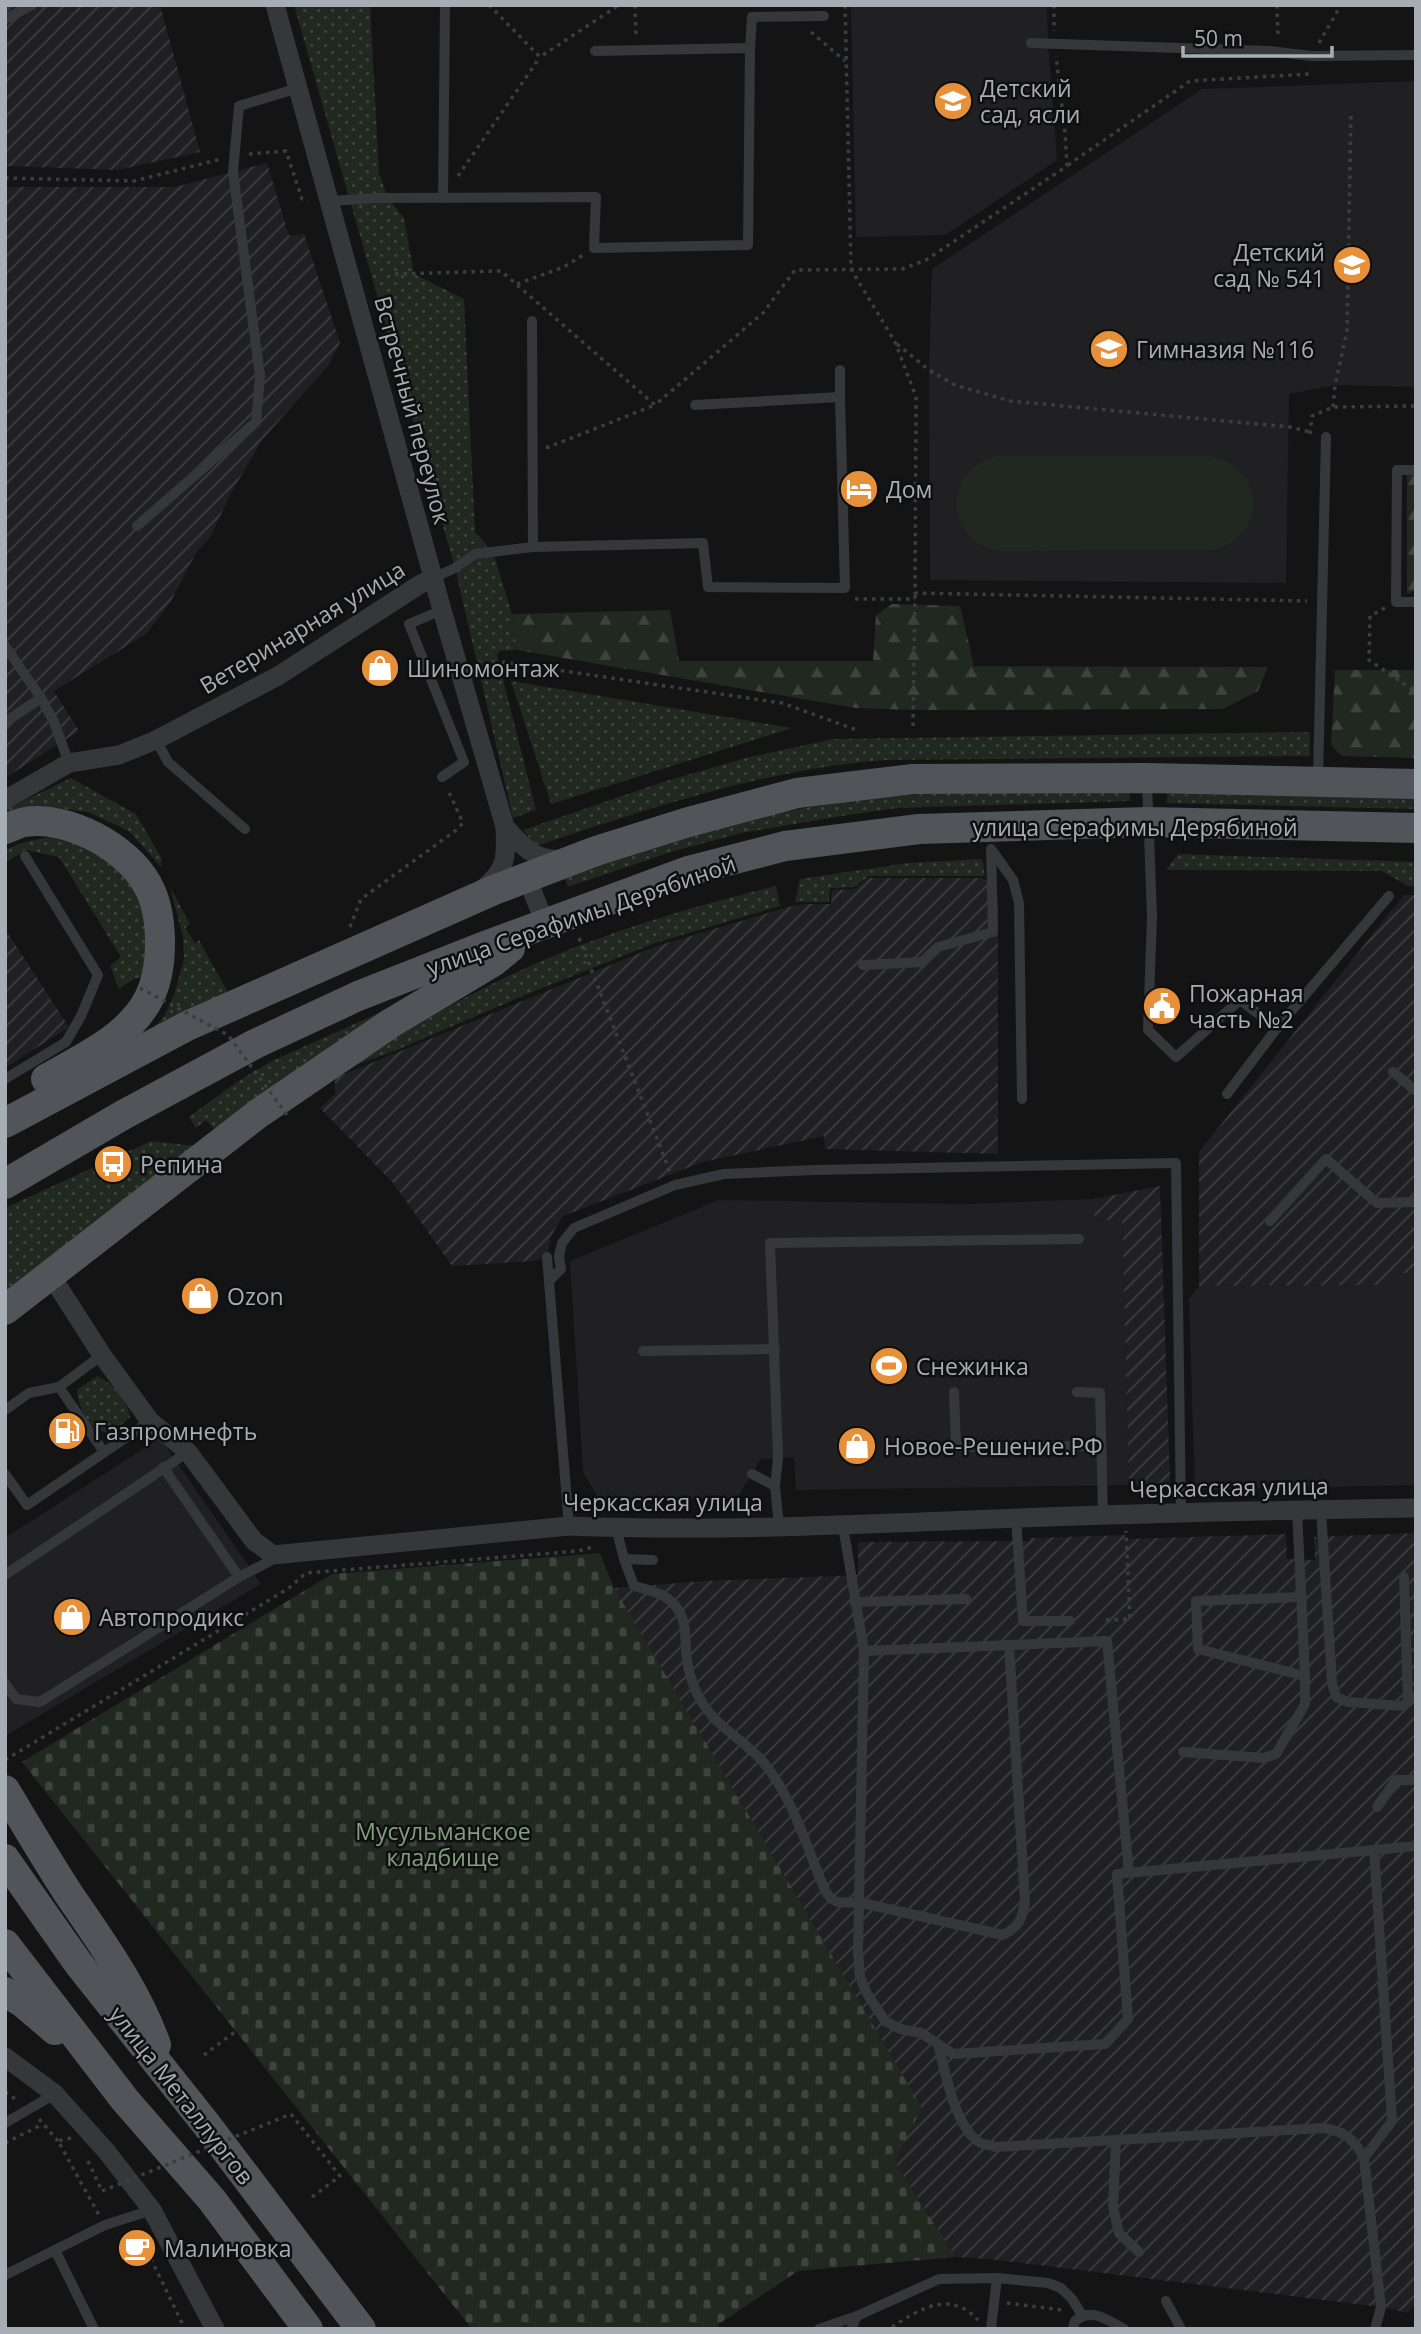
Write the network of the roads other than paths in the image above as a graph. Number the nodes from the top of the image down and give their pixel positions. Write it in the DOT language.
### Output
graph roads {
  1 [pos="32,5"];
  2 [pos="275,5"];
  3 [pos="445,5"];
  4 [pos="824,16"];
  5 [pos="5,19"];
  6 [pos="1031,43"];
  7 [pos="750,48"];
  8 [pos="594,51"];
  9 [pos="1416,54"];
  10 [pos="298,88"];
  11 [pos="443,198"];
  12 [pos="331,201"];
  13 [pos="533,321"];
  14 [pos="839,370"];
  15 [pos="840,397"];
  16 [pos="695,405"];
  17 [pos="1326,437"];
  18 [pos="1416,470"];
  19 [pos="137,526"];
  20 [pos="533,547"];
  21 [pos="433,579"];
  22 [pos="1416,602"];
  23 [pos="442,610"];
  24 [pos="5,646"];
  25 [pos="41,698"];
  26 [pos="5,722"];
  27 [pos="156,740"];
  28 [pos="69,763"];
  29 [pos="442,777"];
  30 [pos="1147,778"];
  31 [pos="1318,782"];
  32 [pos="1416,784"];
  33 [pos="5,800"];
  34 [pos="1147,822"];
  35 [pos="505,827"];
  36 [pos="1416,828"];
  37 [pos="5,829"];
  38 [pos="245,829"];
  39 [pos="991,838"];
  40 [pos="25,856"];
  41 [pos="572,860"];
  42 [pos="527,878"];
  43 [pos="1389,896"];
  44 [pos="461,903"];
  45 [pos="541,924"];
  46 [pos="863,965"];
  47 [pos="1276,1028"];
  48 [pos="1393,1072"];
  49 [pos="5,1079"];
  50 [pos="1416,1091"];
  51 [pos="1227,1094"];
  52 [pos="1022,1099"];
  53 [pos="5,1116"];
  54 [pos="5,1123"];
  55 [pos="5,1184"];
  56 [pos="1416,1202"];
  57 [pos="1270,1221"];
  58 [pos="1079,1240"];
  59 [pos="547,1257"];
  60 [pos="50,1274"];
  61 [pos="550,1280"];
  62 [pos="5,1310"];
  63 [pos="775,1349"];
  64 [pos="643,1350"];
  65 [pos="102,1355"];
  66 [pos="58,1387"];
  67 [pos="954,1392"];
  68 [pos="1077,1392"];
  69 [pos="5,1410"];
  70 [pos="150,1421"];
  71 [pos="1101,1446"];
  72 [pos="188,1451"];
  73 [pos="104,1452"];
  74 [pos="163,1467"];
  75 [pos="5,1474"];
  76 [pos="752,1474"];
  77 [pos="775,1486"];
  78 [pos="1416,1507"];
  79 [pos="1297,1510"];
  80 [pos="1321,1510"];
  81 [pos="1181,1512"];
  82 [pos="1103,1515"];
  83 [pos="1016,1518"];
  84 [pos="569,1526"];
  85 [pos="779,1526"];
  86 [pos="843,1526"];
  87 [pos="618,1534"];
  88 [pos="273,1555"];
  89 [pos="624,1559"];
  90 [pos="653,1560"];
  91 [pos="5,1575"];
  92 [pos="239,1577"];
  93 [pos="1404,1577"];
  94 [pos="1302,1597"];
  95 [pos="966,1599"];
  96 [pos="855,1602"];
  97 [pos="1070,1621"];
  98 [pos="1009,1645"];
  99 [pos="864,1651"];
  100 [pos="1306,1675"];
  101 [pos="5,1683"];
  102 [pos="1412,1699"];
  103 [pos="1183,1752"];
  104 [pos="1416,1780"];
  105 [pos="5,1790"];
  106 [pos="1377,1807"];
  107 [pos="1416,1846"];
  108 [pos="1374,1850"];
  109 [pos="5,1859"];
  110 [pos="1129,1873"];
  111 [pos="858,1902"];
  112 [pos="5,1944"];
  113 [pos="5,1992"];
  114 [pos="937,2044"];
  115 [pos="5,2057"];
  116 [pos="167,2075"];
  117 [pos="55,2094"];
  118 [pos="125,2099"];
  119 [pos="5,2123"];
  120 [pos="1116,2140"];
  121 [pos="1364,2158"];
  122 [pos="152,2210"];
  123 [pos="55,2250"];
  124 [pos="1139,2252"];
  125 [pos="5,2276"];
  126 [pos="997,2278"];
  127 [pos="1166,2301"];
  128 [pos="1081,2314"];
  129 [pos="857,2316"];
  130 [pos="986,2326"];
  131 [pos="94,2329"];
  132 [pos="215,2329"];
  133 [pos="308,2329"];
  134 [pos="361,2329"];
  135 [pos="819,2329"];
  136 [pos="851,2329"];
  137 [pos="1073,2329"];
  138 [pos="1124,2329"];
  139 [pos="1181,2329"];
  140 [pos="1375,2329"];
  1 -- 5 [label="lane"];
  2 -- 10 [label="street, Встречный переулок"];
  3 -- 11 [label="lane"];
  4 -- 7 [label="lane"];
  6 -- 9 [label="lane"];
  7 -- 8 [label="lane"];
  7 -- 11 [label="lane"];
  10 -- 12 [label="street, Встречный переулок"];
  10 -- 19 [label="lane"];
  11 -- 12 [label="lane"];
  12 -- 21 [label="street, Встречный переулок"];
  13 -- 20 [label="lane"];
  14 -- 15 [label="lane"];
  15 -- 16 [label="lane"];
  15 -- 20 [label="lane"];
  17 -- 31 [label="lane"];
  18 -- 22 [label="lane"];
  20 -- 21 [label="lane"];
  21 -- 23 [label="street, Встречный переулок"];
  21 -- 27 [label="street, Ветеринарная улица"];
  23 -- 29 [label="lane"];
  23 -- 35 [label="street, Встречный переулок"];
  24 -- 25 [label="lane"];
  25 -- 26 [label="lane"];
  25 -- 28 [label="lane"];
  27 -- 28 [label="street, Ветеринарная улица"];
  27 -- 38 [label="lane"];
  28 -- 33 [label="street, Ветеринарная улица"];
  30 -- 31 [label="main road, улица Серафимы Дерябиной"];
  30 -- 34 [label="lane"];
  30 -- 41 [label="main road, улица Серафимы Дерябиной"];
  31 -- 32 [label="main road, улица Серафимы Дерябиной"];
  34 -- 36 [label="main road, улица Серафимы Дерябиной"];
  34 -- 39 [label="main road, улица Серафимы Дерябиной"];
  34 -- 47 [label="lane"];
  35 -- 41 [label="street, Встречный переулок"];
  35 -- 44 [label="street, Встречный переулок"];
  37 -- 53 [label="main road"];
  39 -- 45 [label="main road, улица Серафимы Дерябиной"];
  39 -- 46 [label="lane"];
  39 -- 52 [label="lane"];
  40 -- 49 [label="lane"];
  41 -- 42 [label="main road, улица Серафимы Дерябиной"];
  42 -- 44 [label="main road, улица Серафимы Дерябиной"];
  42 -- 45 [label="street"];
  43 -- 47 [label="lane"];
  44 -- 54 [label="main road, улица Серафимы Дерябиной"];
  45 -- 55 [label="main road, улица Серафимы Дерябиной"];
  45 -- 60 [label="main road"];
  47 -- 51 [label="lane"];
  48 -- 50 [label="lane"];
  56 -- 57 [label="lane"];
  58 -- 63 [label="lane"];
  59 -- 61 [label="lane"];
  60 -- 62 [label="main road"];
  60 -- 65 [label="street"];
  61 -- 81 [label="lane"];
  61 -- 84 [label="lane"];
  63 -- 64 [label="lane"];
  63 -- 77 [label="lane"];
  65 -- 66 [label="lane"];
  65 -- 70 [label="street"];
  66 -- 69 [label="lane"];
  66 -- 73 [label="lane"];
  67 -- 71 [label="lane"];
  68 -- 71 [label="lane"];
  70 -- 72 [label="street"];
  70 -- 73 [label="lane"];
  71 -- 82 [label="lane"];
  72 -- 74 [label="lane"];
  72 -- 88 [label="street"];
  73 -- 75 [label="lane"];
  74 -- 91 [label="lane"];
  74 -- 92 [label="lane"];
  76 -- 77 [label="lane"];
  77 -- 85 [label="lane"];
  78 -- 80 [label="street, Черкасская улица"];
  79 -- 80 [label="street, Черкасская улица"];
  79 -- 81 [label="street, Черкасская улица"];
  79 -- 94 [label="lane"];
  80 -- 102 [label="lane"];
  81 -- 82 [label="street, Черкасская улица"];
  82 -- 83 [label="street, Черкасская улица"];
  83 -- 86 [label="street, Черкасская улица"];
  83 -- 97 [label="lane"];
  84 -- 87 [label="street, Черкасская улица"];
  84 -- 88 [label="street, Черкасская улица"];
  85 -- 86 [label="street, Черкасская улица"];
  85 -- 87 [label="street, Черкасская улица"];
  86 -- 96 [label="lane"];
  87 -- 89 [label="lane"];
  88 -- 92 [label="lane"];
  89 -- 90 [label="lane"];
  89 -- 111 [label="lane"];
  92 -- 101 [label="lane"];
  93 -- 102 [label="lane"];
  94 -- 100 [label="lane"];
  94 -- 100 [label="lane"];
  95 -- 96 [label="lane"];
  96 -- 99 [label="lane"];
  98 -- 99 [label="lane"];
  98 -- 110 [label="lane"];
  98 -- 111 [label="lane"];
  99 -- 111 [label="lane"];
  100 -- 103 [label="lane"];
  104 -- 106 [label="lane"];
  105 -- 116 [label="main road"];
  107 -- 108 [label="lane"];
  108 -- 110 [label="lane"];
  108 -- 121 [label="lane"];
  109 -- 116 [label="main road, улица Металлургов"];
  110 -- 114 [label="lane"];
  111 -- 114 [label="lane"];
  112 -- 118 [label="main road, улица Металлургов"];
  113 -- 118 [label="main road"];
  114 -- 120 [label="lane"];
  115 -- 117 [label="street"];
  116 -- 134 [label="main road, улица Металлургов"];
  117 -- 119 [label="lane"];
  117 -- 122 [label="street"];
  118 -- 133 [label="main road, улица Металлургов"];
  120 -- 121 [label="lane"];
  120 -- 124 [label="lane"];
  121 -- 140 [label="lane"];
  122 -- 123 [label="lane"];
  122 -- 132 [label="street"];
  123 -- 125 [label="lane"];
  123 -- 131 [label="lane"];
  126 -- 128 [label="lane"];
  126 -- 129 [label="lane"];
  126 -- 130 [label="lane"];
  127 -- 139 [label="lane"];
  128 -- 137 [label="lane"];
  128 -- 138 [label="lane"];
  129 -- 135 [label="lane"];
  129 -- 136 [label="lane"];
}
